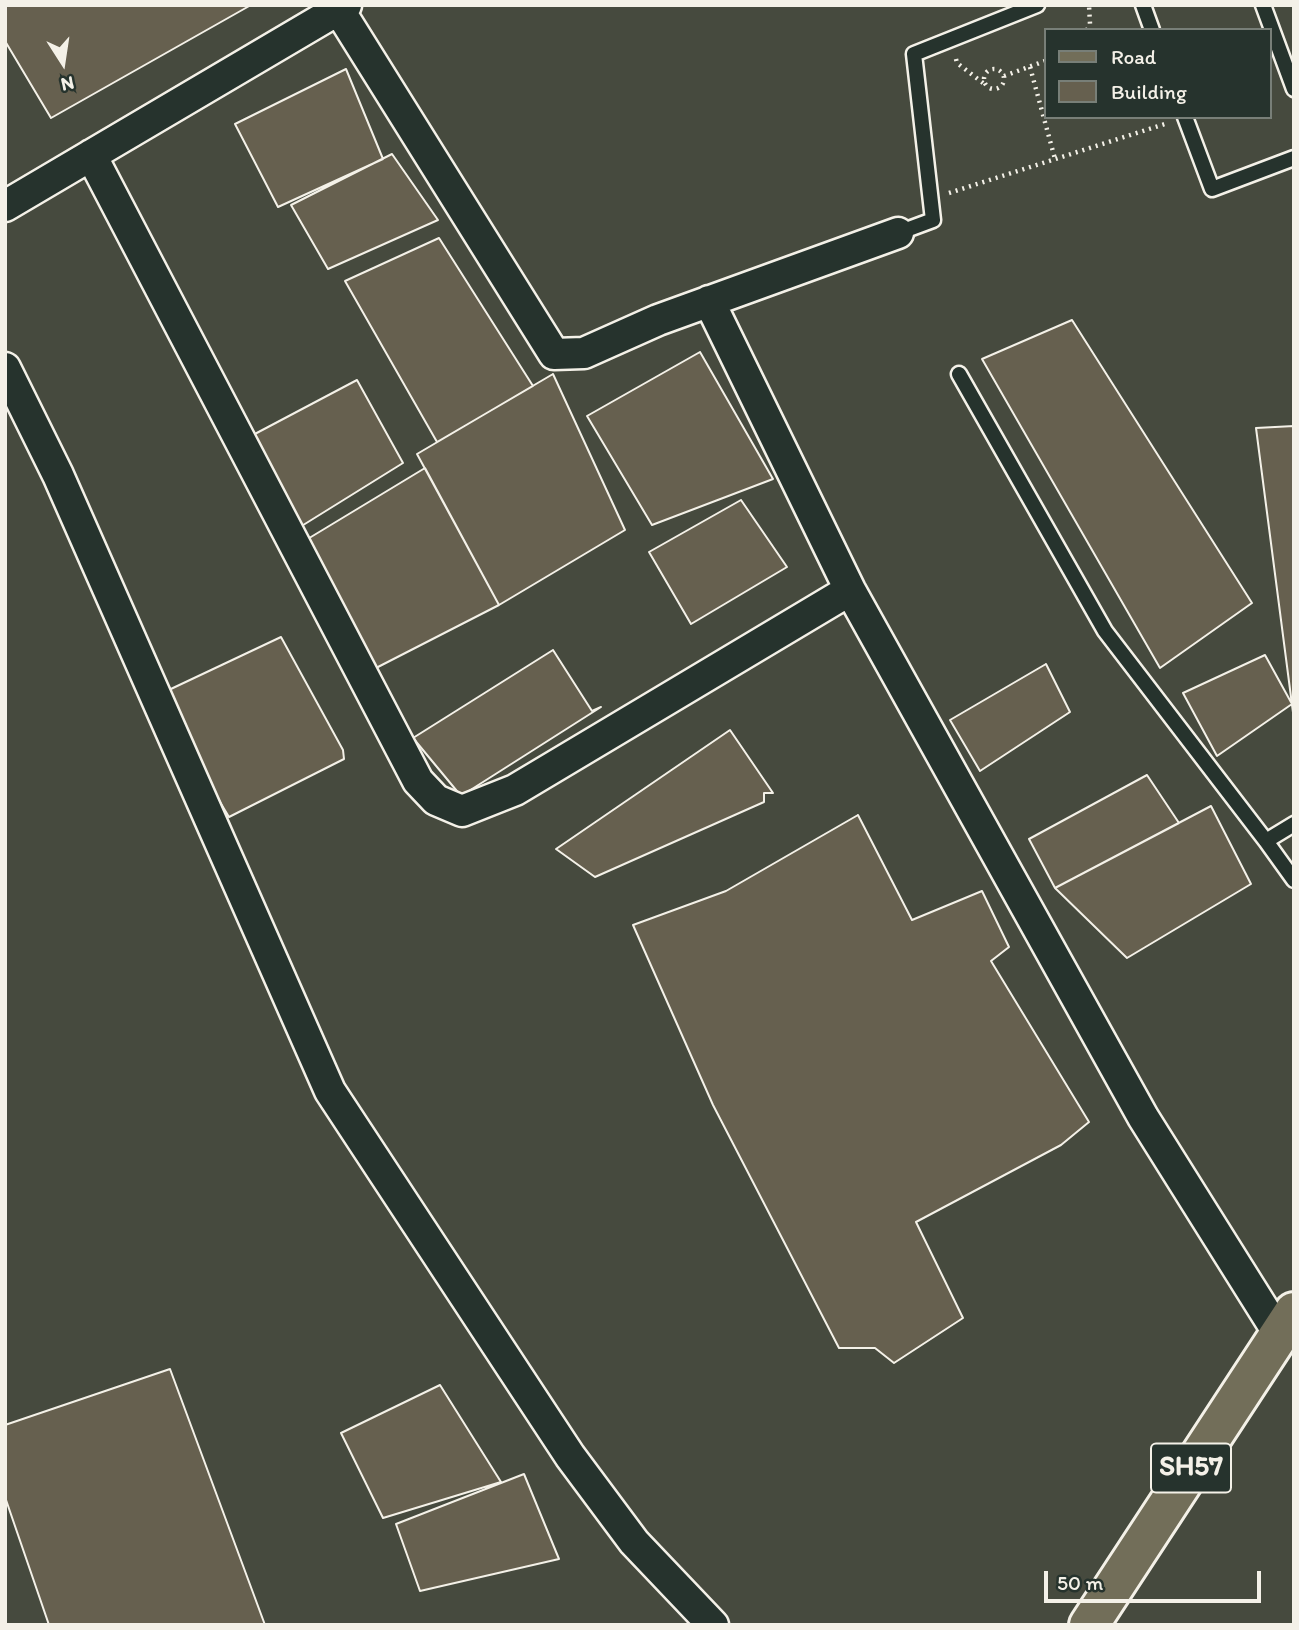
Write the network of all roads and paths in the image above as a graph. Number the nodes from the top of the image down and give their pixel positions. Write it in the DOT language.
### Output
graph roads {
  1 [pos="1037,5"];
  2 [pos="1089,5"];
  3 [pos="1143,5"];
  4 [pos="1263,5"];
  5 [pos="343,7"];
  6 [pos="1088,28"];
  7 [pos="1151,28"];
  8 [pos="947,41"];
  9 [pos="1044,61"];
  10 [pos="1030,67"];
  11 [pos="1004,76"];
  12 [pos="984,83"];
  13 [pos="1294,89"];
  14 [pos="1044,119"];
  15 [pos="1044,119"];
  16 [pos="1182,119"];
  17 [pos="1185,119"];
  18 [pos="91,155"];
  19 [pos="1294,158"];
  20 [pos="1055,159"];
  21 [pos="930,199"];
  22 [pos="5,206"];
  23 [pos="898,233"];
  24 [pos="709,301"];
  25 [pos="5,368"];
  26 [pos="959,374"];
  27 [pos="850,590"];
  28 [pos="1294,824"];
  29 [pos="1266,841"];
  30 [pos="1294,880"];
  31 [pos="1287,1323"];
  32 [pos="713,1625"];
  33 [pos="1089,1625"];
  1 -- 8 [label="lane"];
  2 -- 6 [label="path"];
  3 -- 7 [label="lane"];
  4 -- 13 [label="lane"];
  5 -- 18 [label="street"];
  5 -- 24 [label="street"];
  8 -- 12 [label="path"];
  8 -- 21 [label="lane"];
  9 -- 10 [label="path"];
  10 -- 11 [label="path"];
  10 -- 15 [label="path"];
  11 -- 12 [label="path"];
  11 -- 12 [label="path"];
  14 -- 20 [label="path"];
  16 -- 20 [label="path"];
  17 -- 19 [label="lane"];
  18 -- 22 [label="street"];
  18 -- 27 [label="street"];
  20 -- 21 [label="path"];
  21 -- 23 [label="lane"];
  23 -- 24 [label="street"];
  24 -- 27 [label="street"];
  25 -- 32 [label="street"];
  26 -- 29 [label="lane"];
  27 -- 31 [label="street"];
  28 -- 29 [label="lane"];
  29 -- 30 [label="lane"];
  31 -- 33 [label="main road, SH57"];
}
